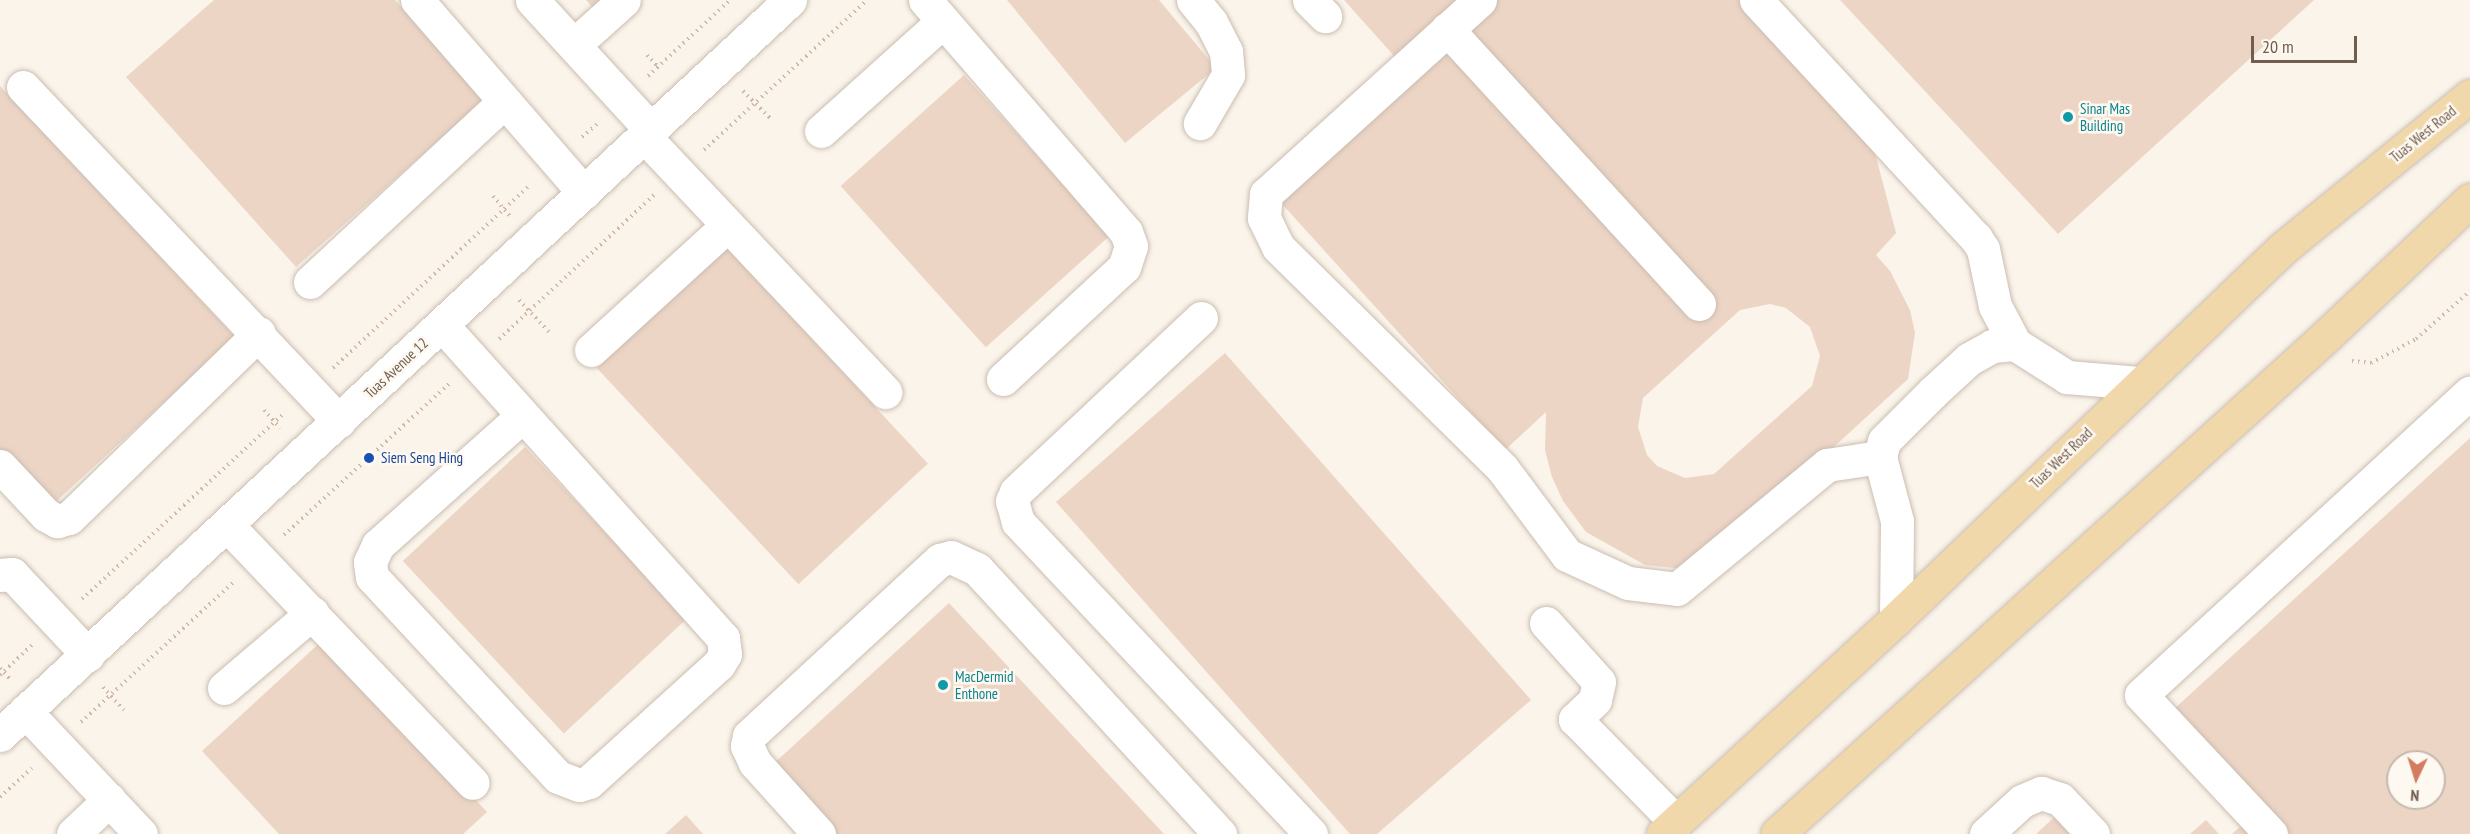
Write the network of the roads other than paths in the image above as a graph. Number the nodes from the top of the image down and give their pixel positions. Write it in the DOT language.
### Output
graph roads {
  1 [pos="417,0"];
  2 [pos="532,0"];
  3 [pos="624,0"];
  4 [pos="790,0"];
  5 [pos="1193,0"];
  6 [pos="1480,0"];
  7 [pos="1755,0"];
  8 [pos="934,10"];
  9 [pos="1447,29"];
  10 [pos="574,45"];
  11 [pos="23,87"];
  12 [pos="2470,96"];
  13 [pos="504,102"];
  14 [pos="1200,123"];
  15 [pos="821,131"];
  16 [pos="648,133"];
  17 [pos="584,193"];
  18 [pos="2470,200"];
  19 [pos="728,225"];
  20 [pos="310,282"];
  21 [pos="1699,304"];
  22 [pos="1201,318"];
  23 [pos="442,325"];
  24 [pos="259,333"];
  25 [pos="2015,344"];
  26 [pos="591,350"];
  27 [pos="1003,379"];
  28 [pos="2139,383"];
  29 [pos="885,392"];
  30 [pos="2470,392"];
  31 [pos="521,417"];
  32 [pos="339,421"];
  33 [pos="1880,457"];
  34 [pos="0,466"];
  35 [pos="227,525"];
  36 [pos="0,575"];
  37 [pos="312,613"];
  38 [pos="1896,619"];
  39 [pos="1546,623"];
  40 [pos="88,655"];
  41 [pos="224,688"];
  42 [pos="25,711"];
  43 [pos="0,735"];
  44 [pos="473,783"];
  45 [pos="109,800"];
  46 [pos="1670,828"];
  47 [pos="73,834"];
  48 [pos="141,834"];
  49 [pos="819,834"];
  50 [pos="1220,834"];
  51 [pos="1311,834"];
  52 [pos="1777,834"];
  53 [pos="1986,834"];
  54 [pos="2093,834"];
  55 [pos="2271,834"];
  1 -- 13 [label="street"];
  2 -- 10 [label="street"];
  3 -- 10 [label="street"];
  4 -- 16 [label="street, Tuas Avenue 12"];
  5 -- 14 [label="street"];
  6 -- 9 [label="street"];
  7 -- 25 [label="street"];
  8 -- 15 [label="street"];
  8 -- 27 [label="street"];
  9 -- 21 [label="street"];
  9 -- 33 [label="street"];
  10 -- 16 [label="street"];
  11 -- 24 [label="street"];
  12 -- 28 [label="main road, Tuas West Road"];
  13 -- 17 [label="street"];
  13 -- 20 [label="street"];
  16 -- 17 [label="street, Tuas Avenue 12"];
  16 -- 19 [label="street"];
  17 -- 23 [label="street, Tuas Avenue 12"];
  18 -- 52 [label="main road"];
  19 -- 26 [label="street"];
  19 -- 29 [label="street"];
  22 -- 51 [label="street"];
  23 -- 31 [label="street"];
  23 -- 32 [label="street, Tuas Avenue 12"];
  24 -- 32 [label="street"];
  24 -- 34 [label="street"];
  25 -- 28 [label="street"];
  25 -- 33 [label="street"];
  28 -- 38 [label="main road, Tuas West Road"];
  30 -- 55 [label="street"];
  31 -- 31 [label="street"];
  32 -- 35 [label="street, Tuas Avenue 12"];
  33 -- 38 [label="street"];
  35 -- 37 [label="street"];
  35 -- 40 [label="street, Tuas Avenue 12"];
  36 -- 40 [label="street"];
  37 -- 41 [label="street"];
  37 -- 44 [label="street"];
  38 -- 46 [label="main road, Tuas West Road"];
  39 -- 46 [label="street"];
  40 -- 42 [label="street, Tuas Avenue 12"];
  42 -- 43 [label="street, Tuas Avenue 12"];
  42 -- 45 [label="street"];
  45 -- 47 [label="street"];
  45 -- 48 [label="street"];
  49 -- 50 [label="street"];
  53 -- 54 [label="street"];
}
